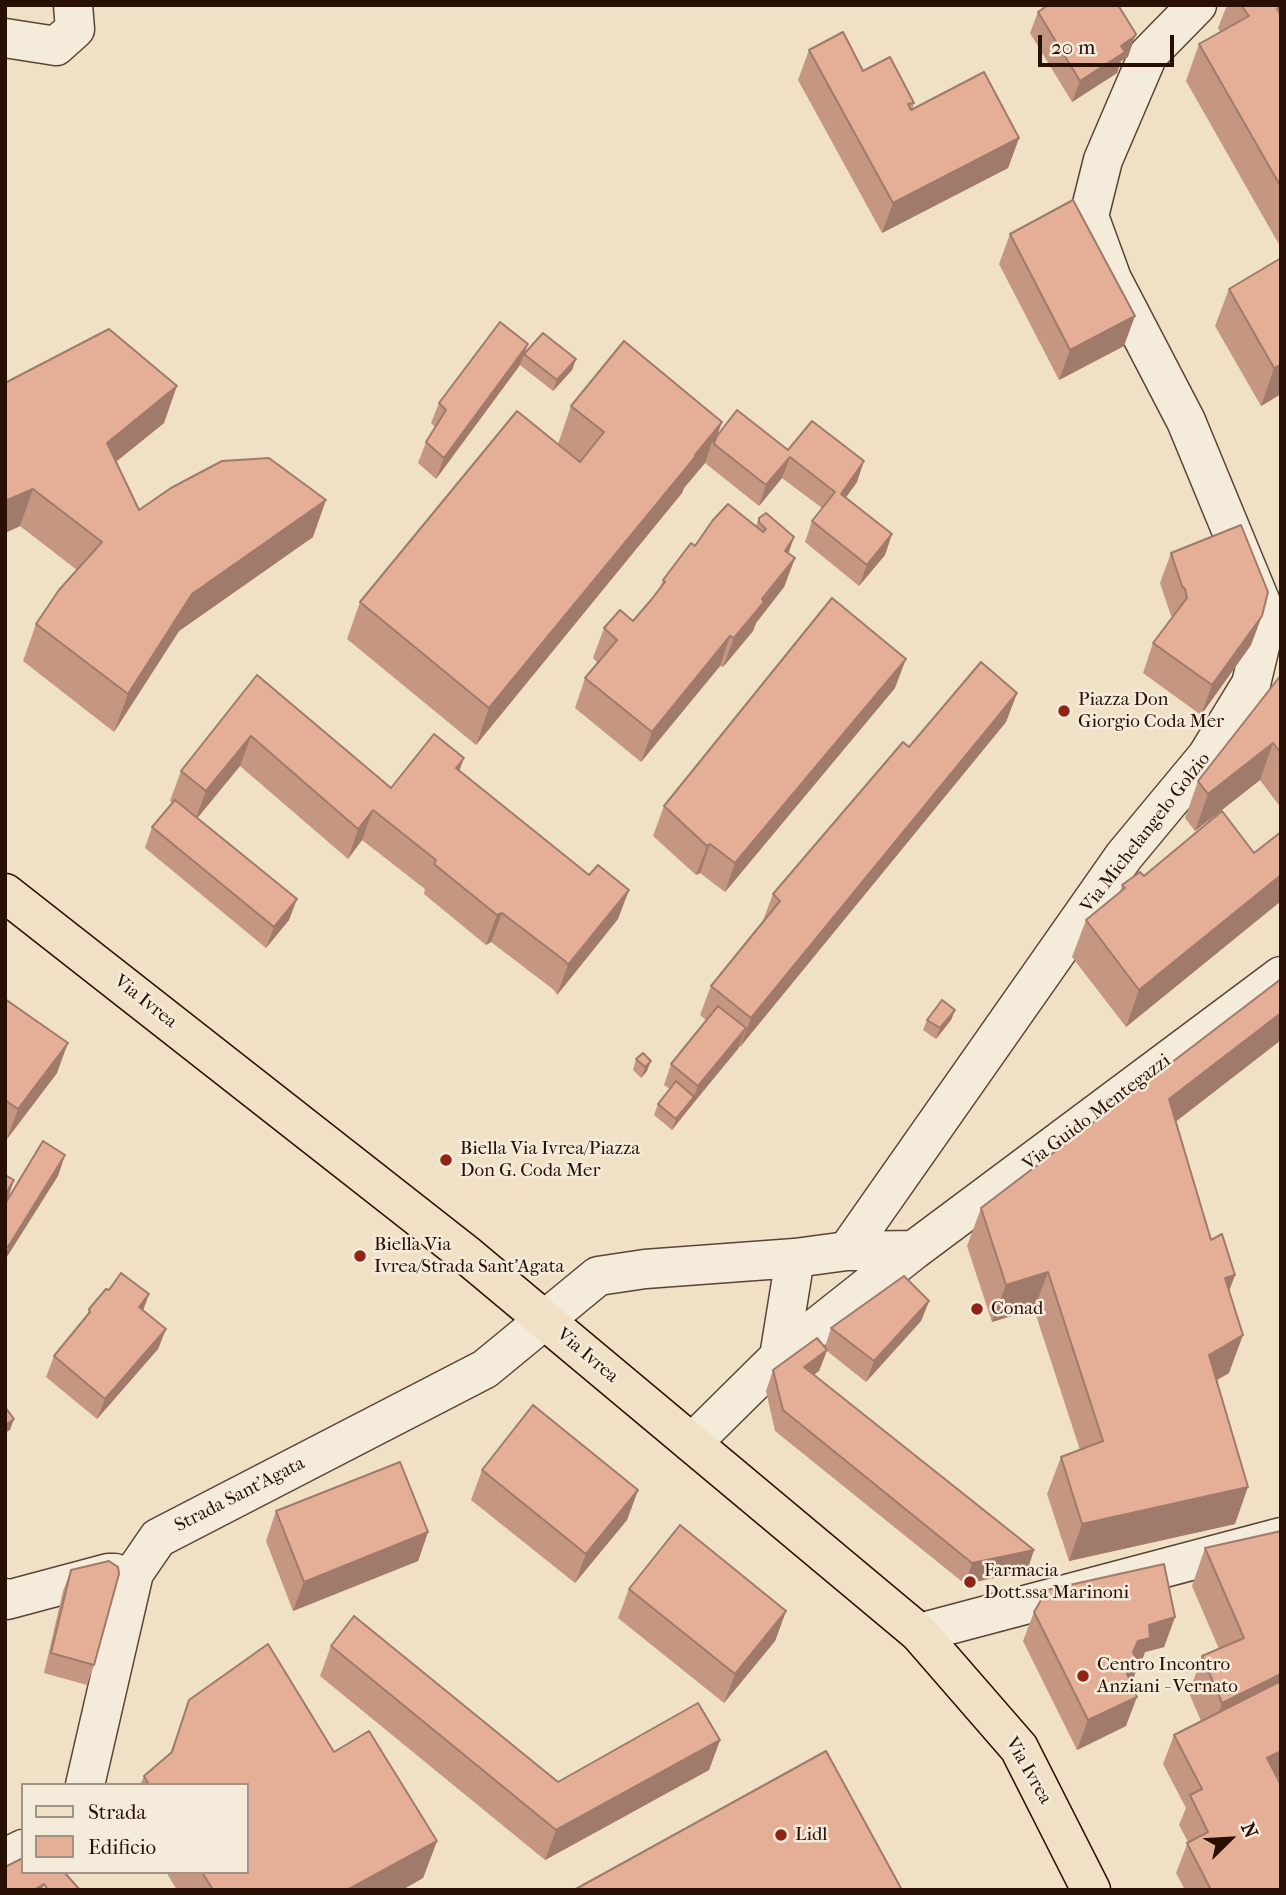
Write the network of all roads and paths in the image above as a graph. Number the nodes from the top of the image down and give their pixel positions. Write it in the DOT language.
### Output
graph roads {
  1 [pos="73,5"];
  2 [pos="1198,5"];
  3 [pos="5,38"];
  4 [pos="5,893"];
  5 [pos="1281,976"];
  6 [pos="914,1250"];
  7 [pos="847,1251"];
  8 [pos="795,1258"];
  9 [pos="544,1319"];
  10 [pos="779,1357"];
  11 [pos="692,1443"];
  12 [pos="1281,1537"];
  13 [pos="134,1573"];
  14 [pos="5,1598"];
  15 [pos="919,1633"];
  16 [pos="85,1783"];
  17 [pos="21,1850"];
  18 [pos="5,1858"];
  19 [pos="1091,1890"];
  1 -- 3 [label="street"];
  2 -- 7 [label="street, Via Michelangelo Golzio"];
  4 -- 9 [label="main road, Via Ivrea"];
  5 -- 6 [label="street, Via Guido Mentegazzi"];
  6 -- 7 [label="street"];
  6 -- 10 [label="street, Via Guido Mentegazzi"];
  7 -- 8 [label="street"];
  8 -- 9 [label="street"];
  8 -- 10 [label="street"];
  9 -- 11 [label="main road, Via Ivrea"];
  9 -- 13 [label="street, Strada Sant'Agata"];
  10 -- 11 [label="street, Via Guido Mentegazzi"];
  11 -- 15 [label="main road, Via Ivrea"];
  12 -- 15 [label="street"];
  13 -- 14 [label="street"];
  13 -- 16 [label="street, Strada Sant'Agata"];
  15 -- 19 [label="main road, Via Ivrea"];
  17 -- 18 [label="street"];
}
